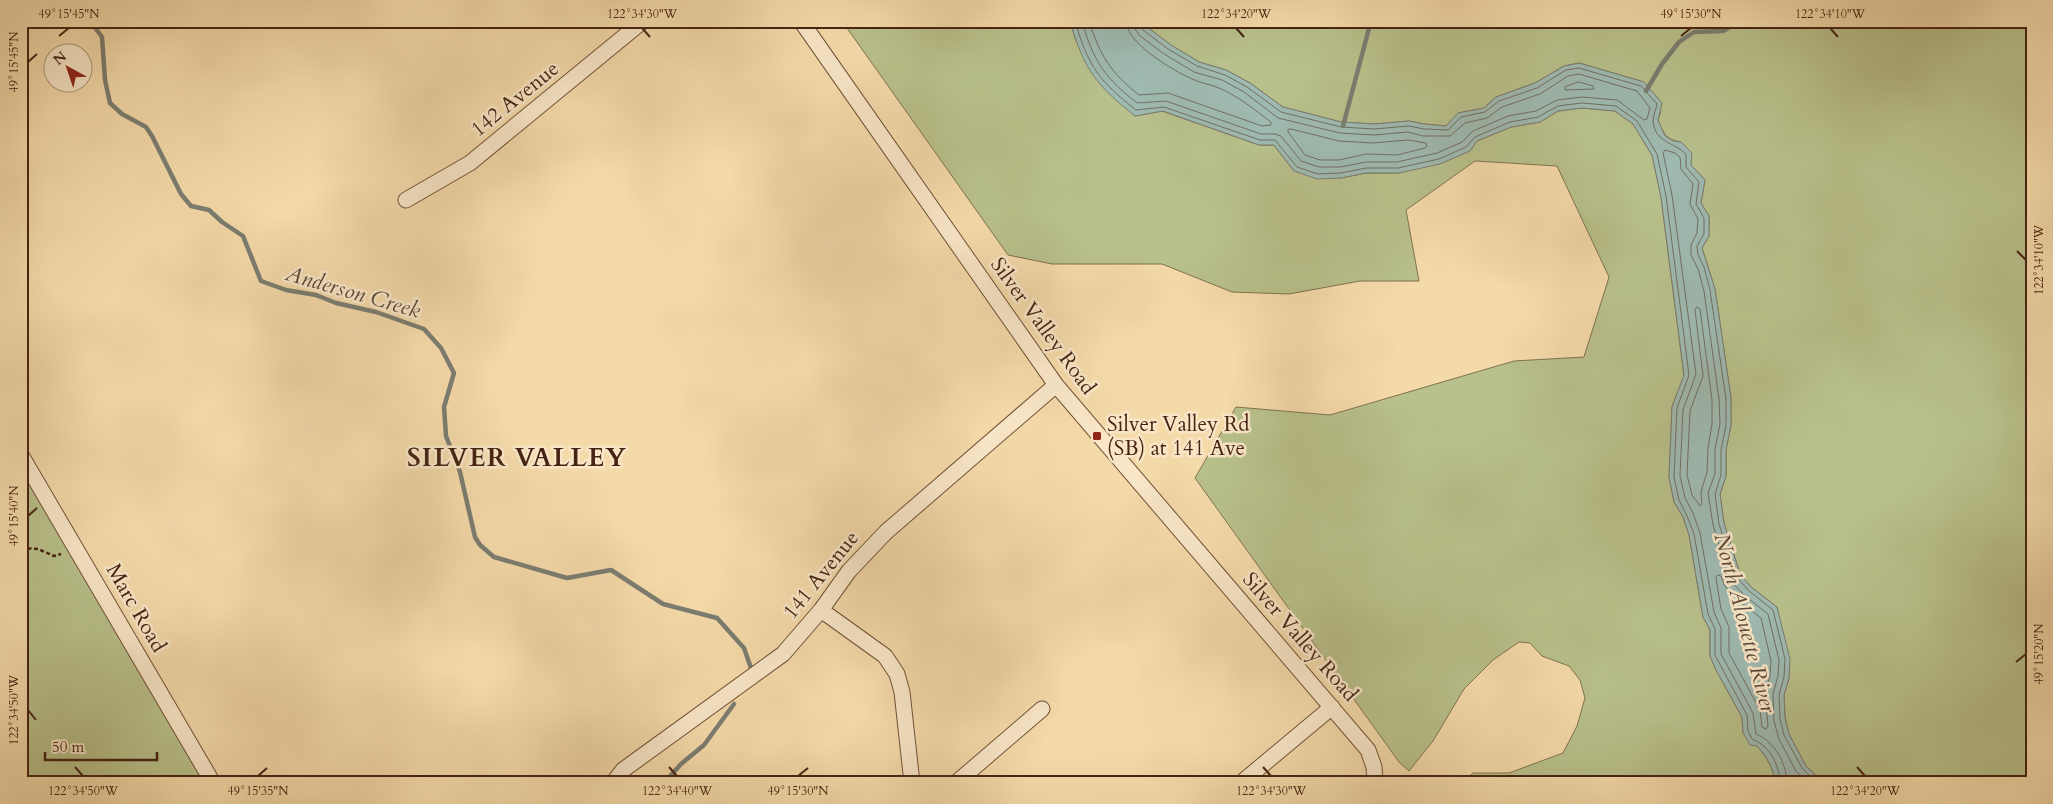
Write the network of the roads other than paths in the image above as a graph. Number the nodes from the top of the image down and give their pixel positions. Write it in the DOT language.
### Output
graph roads {
  1 [pos="644,21"];
  2 [pos="801,21"];
  3 [pos="406,200"];
  4 [pos="1056,385"];
  5 [pos="21,455"];
  6 [pos="821,610"];
  7 [pos="1332,707"];
  8 [pos="1042,709"];
  9 [pos="213,783"];
  10 [pos="613,783"];
  11 [pos="912,783"];
  12 [pos="956,783"];
  13 [pos="1241,783"];
  14 [pos="1375,783"];
  1 -- 3 [label="street, 142 Avenue"];
  2 -- 4 [label="street, Silver Valley Road"];
  4 -- 6 [label="street, 141 Avenue"];
  4 -- 7 [label="street, Silver Valley Road"];
  5 -- 9 [label="street, Marc Road"];
  6 -- 10 [label="street, 141 Avenue"];
  6 -- 11 [label="street"];
  7 -- 13 [label="street"];
  7 -- 14 [label="street, Silver Valley Road"];
  8 -- 12 [label="street"];
}
